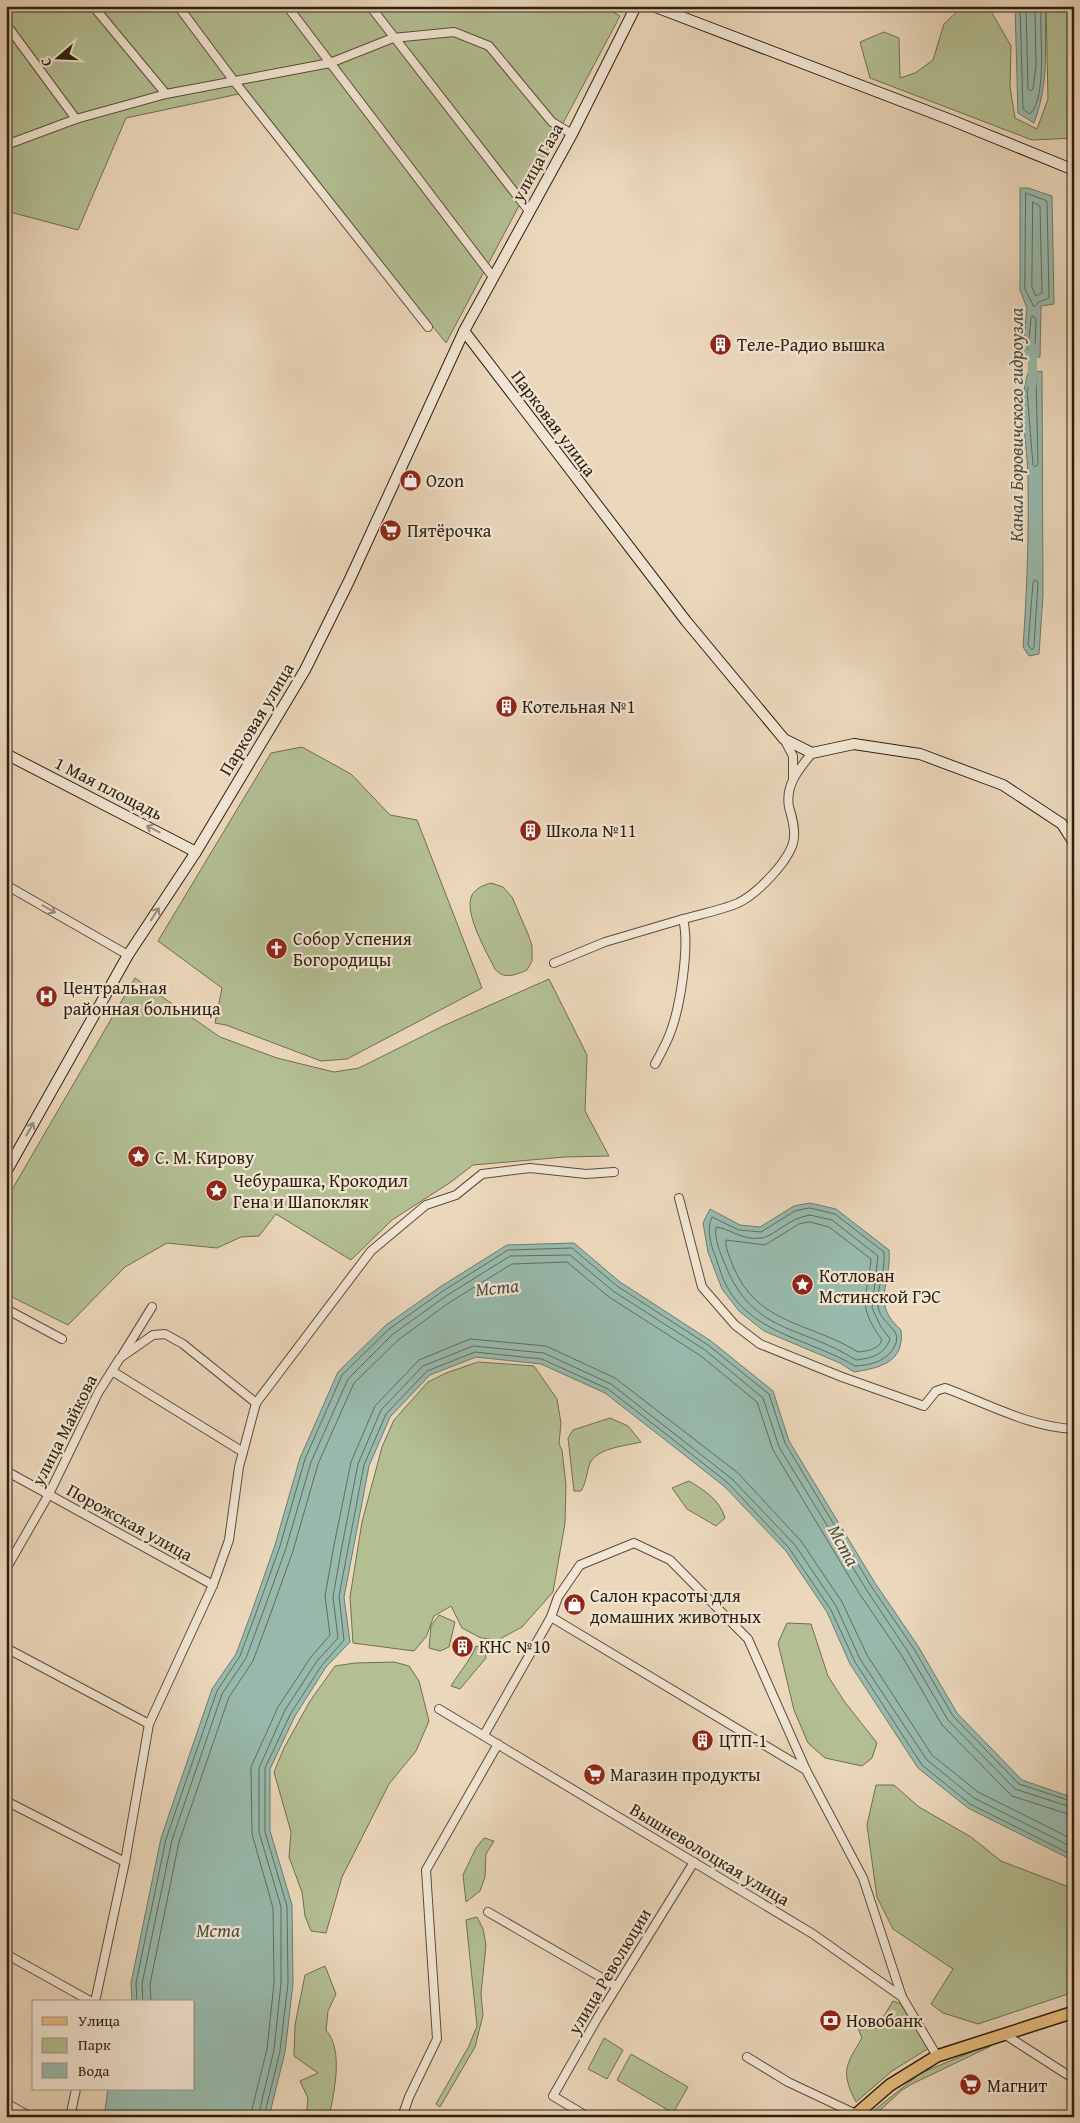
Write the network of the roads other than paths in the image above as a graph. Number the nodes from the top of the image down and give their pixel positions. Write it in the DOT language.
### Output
graph roads {
  1 [pos="93,6"];
  2 [pos="178,6"];
  3 [pos="286,6"];
  4 [pos="370,6"];
  5 [pos="636,6"];
  6 [pos="653,6"];
  7 [pos="6,24"];
  8 [pos="393,38"];
  9 [pos="330,63"];
  10 [pos="234,81"];
  11 [pos="166,94"];
  12 [pos="76,118"];
  13 [pos="572,134"];
  14 [pos="6,144"];
  15 [pos="1074,170"];
  16 [pos="529,211"];
  17 [pos="493,277"];
  18 [pos="428,327"];
  19 [pos="464,331"];
  20 [pos="784,739"];
  21 [pos="6,754"];
  22 [pos="812,754"];
  23 [pos="793,781"];
  24 [pos="1074,843"];
  25 [pos="196,852"];
  26 [pos="6,885"];
  27 [pos="683,919"];
  28 [pos="128,954"];
  29 [pos="554,963"];
  30 [pos="655,1064"];
  31 [pos="6,1172"];
  32 [pos="614,1172"];
  33 [pos="679,1198"];
  34 [pos="152,1307"];
  35 [pos="6,1309"];
  36 [pos="62,1339"];
  37 [pos="120,1358"];
  38 [pos="112,1371"];
  39 [pos="256,1403"];
  40 [pos="1074,1429"];
  41 [pos="243,1452"];
  42 [pos="6,1471"];
  43 [pos="49,1494"];
  44 [pos="6,1569"];
  45 [pos="213,1585"];
  46 [pos="551,1617"];
  47 [pos="6,1648"];
  48 [pos="439,1708"];
  49 [pos="149,1724"];
  50 [pos="484,1735"];
  51 [pos="498,1744"];
  52 [pos="806,1770"];
  53 [pos="6,1801"];
  54 [pos="125,1862"];
  55 [pos="694,1862"];
  56 [pos="488,1912"];
  57 [pos="6,1954"];
  58 [pos="616,1986"];
  59 [pos="902,1997"];
  60 [pos="89,2000"];
  61 [pos="93,2000"];
  62 [pos="1074,2012"];
  63 [pos="1004,2034"];
  64 [pos="747,2056"];
  65 [pos="937,2056"];
  66 [pos="1074,2079"];
  67 [pos="76,2090"];
  68 [pos="6,2103"];
  69 [pos="856,2116"];
  70 [pos="31,2117"];
  71 [pos="70,2117"];
  72 [pos="402,2117"];
  73 [pos="588,2117"];
  1 -- 11 [label="street"];
  2 -- 10 [label="street"];
  3 -- 9 [label="street"];
  4 -- 8 [label="street"];
  5 -- 13 [label="main road, улица Газа"];
  6 -- 15 [label="main road"];
  7 -- 12 [label="street"];
  8 -- 9 [label="street"];
  8 -- 13 [label="street"];
  8 -- 16 [label="street"];
  9 -- 10 [label="street"];
  9 -- 17 [label="street"];
  10 -- 11 [label="street"];
  10 -- 18 [label="street"];
  11 -- 12 [label="street"];
  12 -- 14 [label="street"];
  13 -- 16 [label="main road, улица Газа"];
  16 -- 17 [label="main road, улица Газа"];
  17 -- 19 [label="main road, улица Газа"];
  19 -- 20 [label="main road, Парковая улица"];
  19 -- 25 [label="main road, Парковая улица"];
  20 -- 22 [label="main road, Парковая улица"];
  20 -- 23 [label="street"];
  25 -- 21 [label="main road, 1 Мая площадь, one-way"];
  22 -- 23 [label="street"];
  22 -- 24 [label="main road"];
  23 -- 27 [label="street"];
  28 -- 25 [label="main road, Парковая улица, one-way"];
  26 -- 28 [label="street, one-way"];
  27 -- 29 [label="street"];
  27 -- 30 [label="street"];
  31 -- 28 [label="main road, Парковая улица, one-way"];
  32 -- 39 [label="street"];
  33 -- 40 [label="street"];
  34 -- 37 [label="street, улица Майкова"];
  35 -- 36 [label="street"];
  37 -- 38 [label="street, улица Майкова"];
  37 -- 39 [label="street, улица Майкова"];
  38 -- 41 [label="street"];
  38 -- 43 [label="street, улица Майкова"];
  39 -- 41 [label="street"];
  41 -- 45 [label="street"];
  42 -- 43 [label="street, Порожская улица"];
  43 -- 44 [label="street, улица Майкова"];
  43 -- 45 [label="street, Порожская улица"];
  45 -- 49 [label="street"];
  46 -- 50 [label="street"];
  46 -- 52 [label="street"];
  46 -- 52 [label="street"];
  47 -- 49 [label="street"];
  48 -- 50 [label="street, Вышневолоцкая улица"];
  49 -- 54 [label="street"];
  50 -- 51 [label="street, Вышневолоцкая улица"];
  51 -- 55 [label="street, Вышневолоцкая улица"];
  51 -- 72 [label="street"];
  52 -- 59 [label="street"];
  53 -- 54 [label="street"];
  54 -- 61 [label="street"];
  55 -- 58 [label="street, улица Революции"];
  55 -- 59 [label="street, Вышневолоцкая улица"];
  56 -- 58 [label="street"];
  57 -- 60 [label="street"];
  58 -- 73 [label="street, улица Революции"];
  59 -- 65 [label="street, Вышневолоцкая улица"];
  62 -- 63 [label="main road"];
  63 -- 65 [label="main road"];
  63 -- 66 [label="street"];
  64 -- 69 [label="street"];
  65 -- 69 [label="main road"];
  67 -- 71 [label="street"];
  68 -- 70 [label="street"];
}
